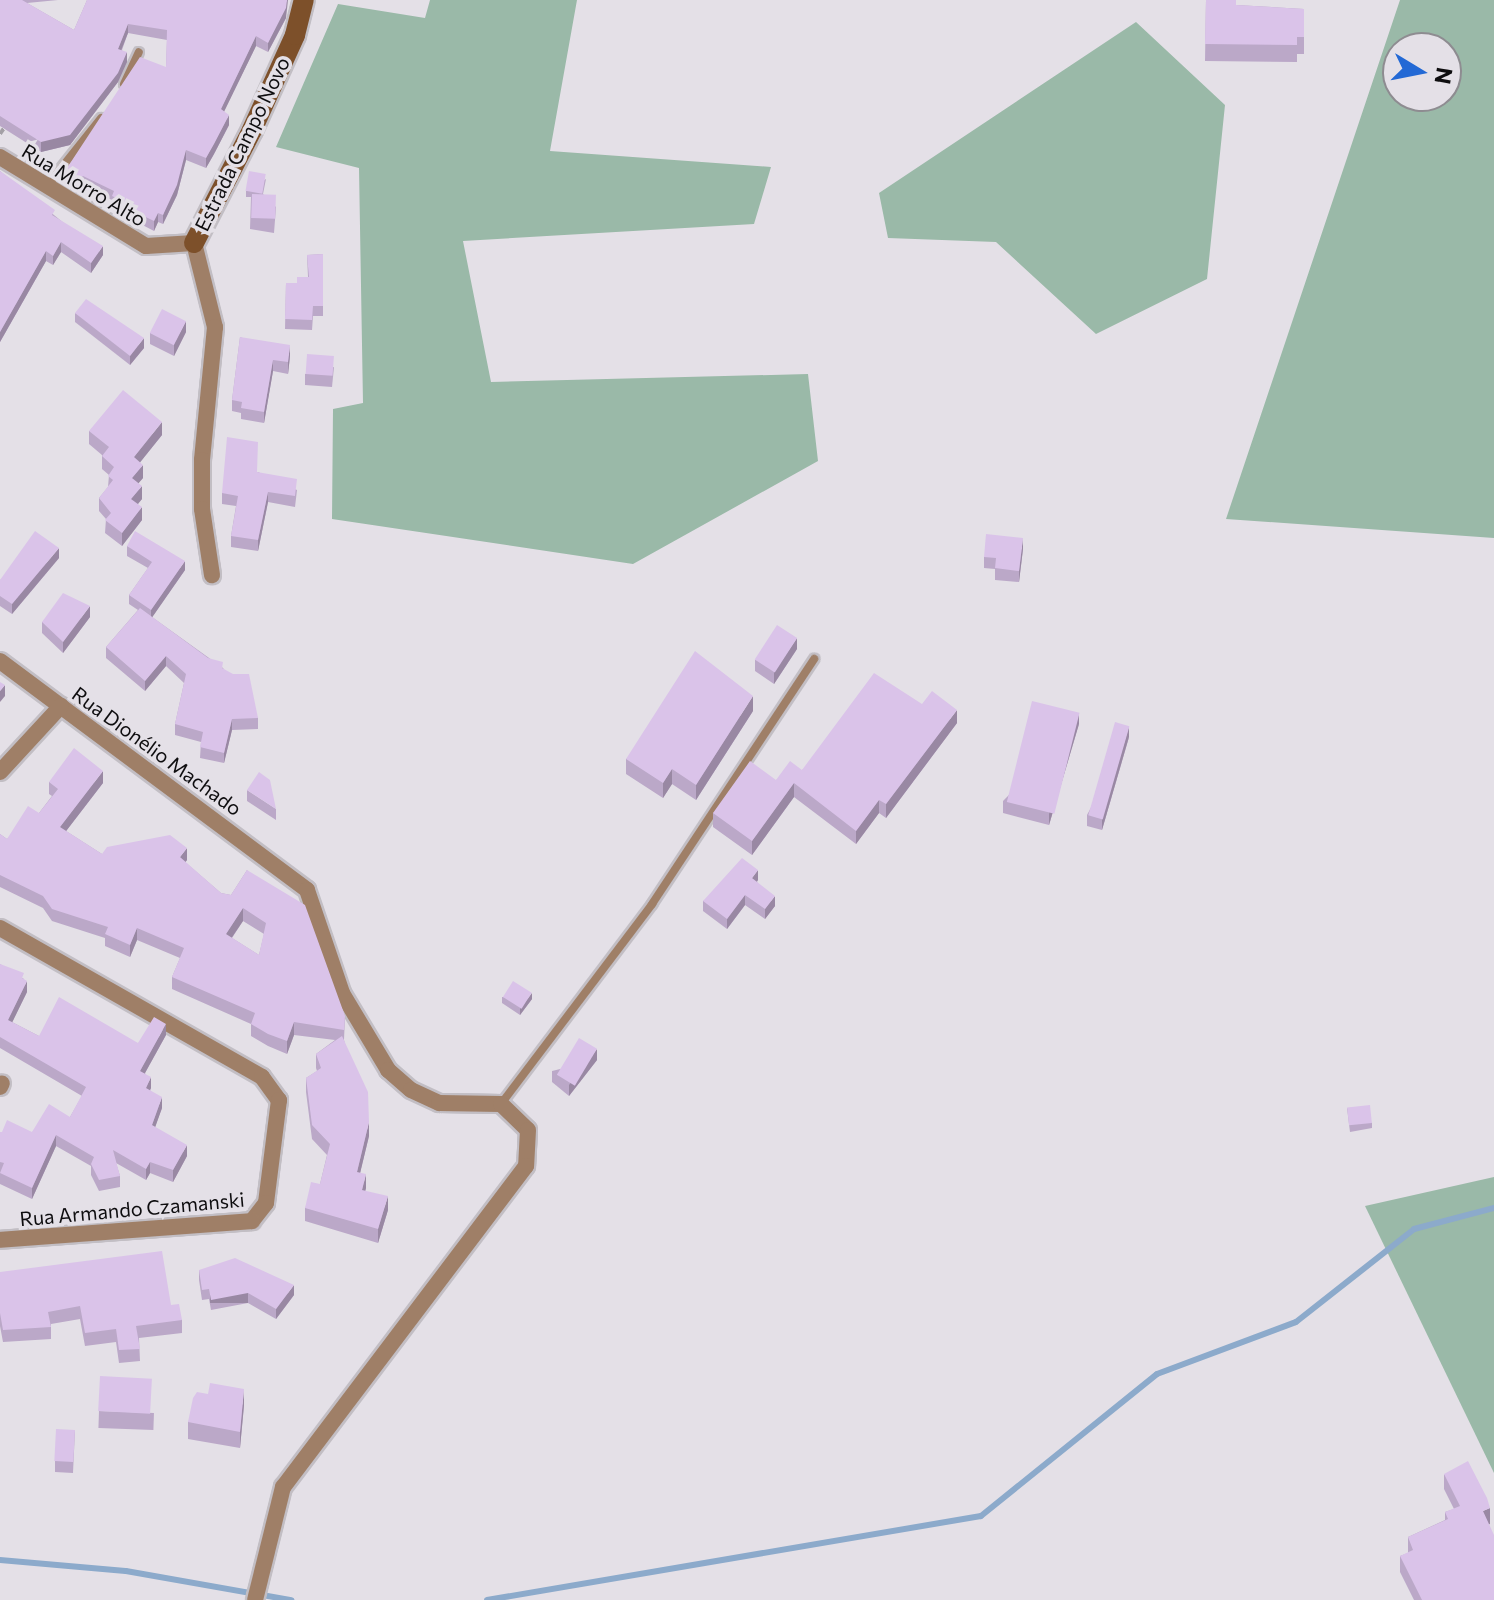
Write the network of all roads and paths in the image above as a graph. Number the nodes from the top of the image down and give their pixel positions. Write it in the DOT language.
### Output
graph roads {
  1 [pos="304,0"];
  2 [pos="139,52"];
  3 [pos="115,99"];
  4 [pos="105,112"];
  5 [pos="8,121"];
  6 [pos="0,134"];
  7 [pos="2,162"];
  8 [pos="47,186"];
  9 [pos="194,243"];
  10 [pos="212,575"];
  11 [pos="814,659"];
  12 [pos="0,661"];
  13 [pos="61,706"];
  14 [pos="0,772"];
  15 [pos="0,928"];
  16 [pos="501,1104"];
  17 [pos="0,1240"];
  18 [pos="255,1600"];
  1 -- 9 [label="street, Estrada Campo Novo"];
  2 -- 3 [label="lane"];
  4 -- 8 [label="lane"];
  5 -- 6 [label="path"];
  7 -- 8 [label="street, Rua Morro Alto"];
  8 -- 9 [label="street, Rua Morro Alto"];
  9 -- 10 [label="street, Estrada Campo Novo"];
  11 -- 16 [label="lane"];
  12 -- 13 [label="street, Rua Dionélio Machado"];
  13 -- 14 [label="street"];
  13 -- 16 [label="street, Rua Dionélio Machado"];
  15 -- 17 [label="street, Rua Armando Czamanski"];
  16 -- 18 [label="street"];
}
